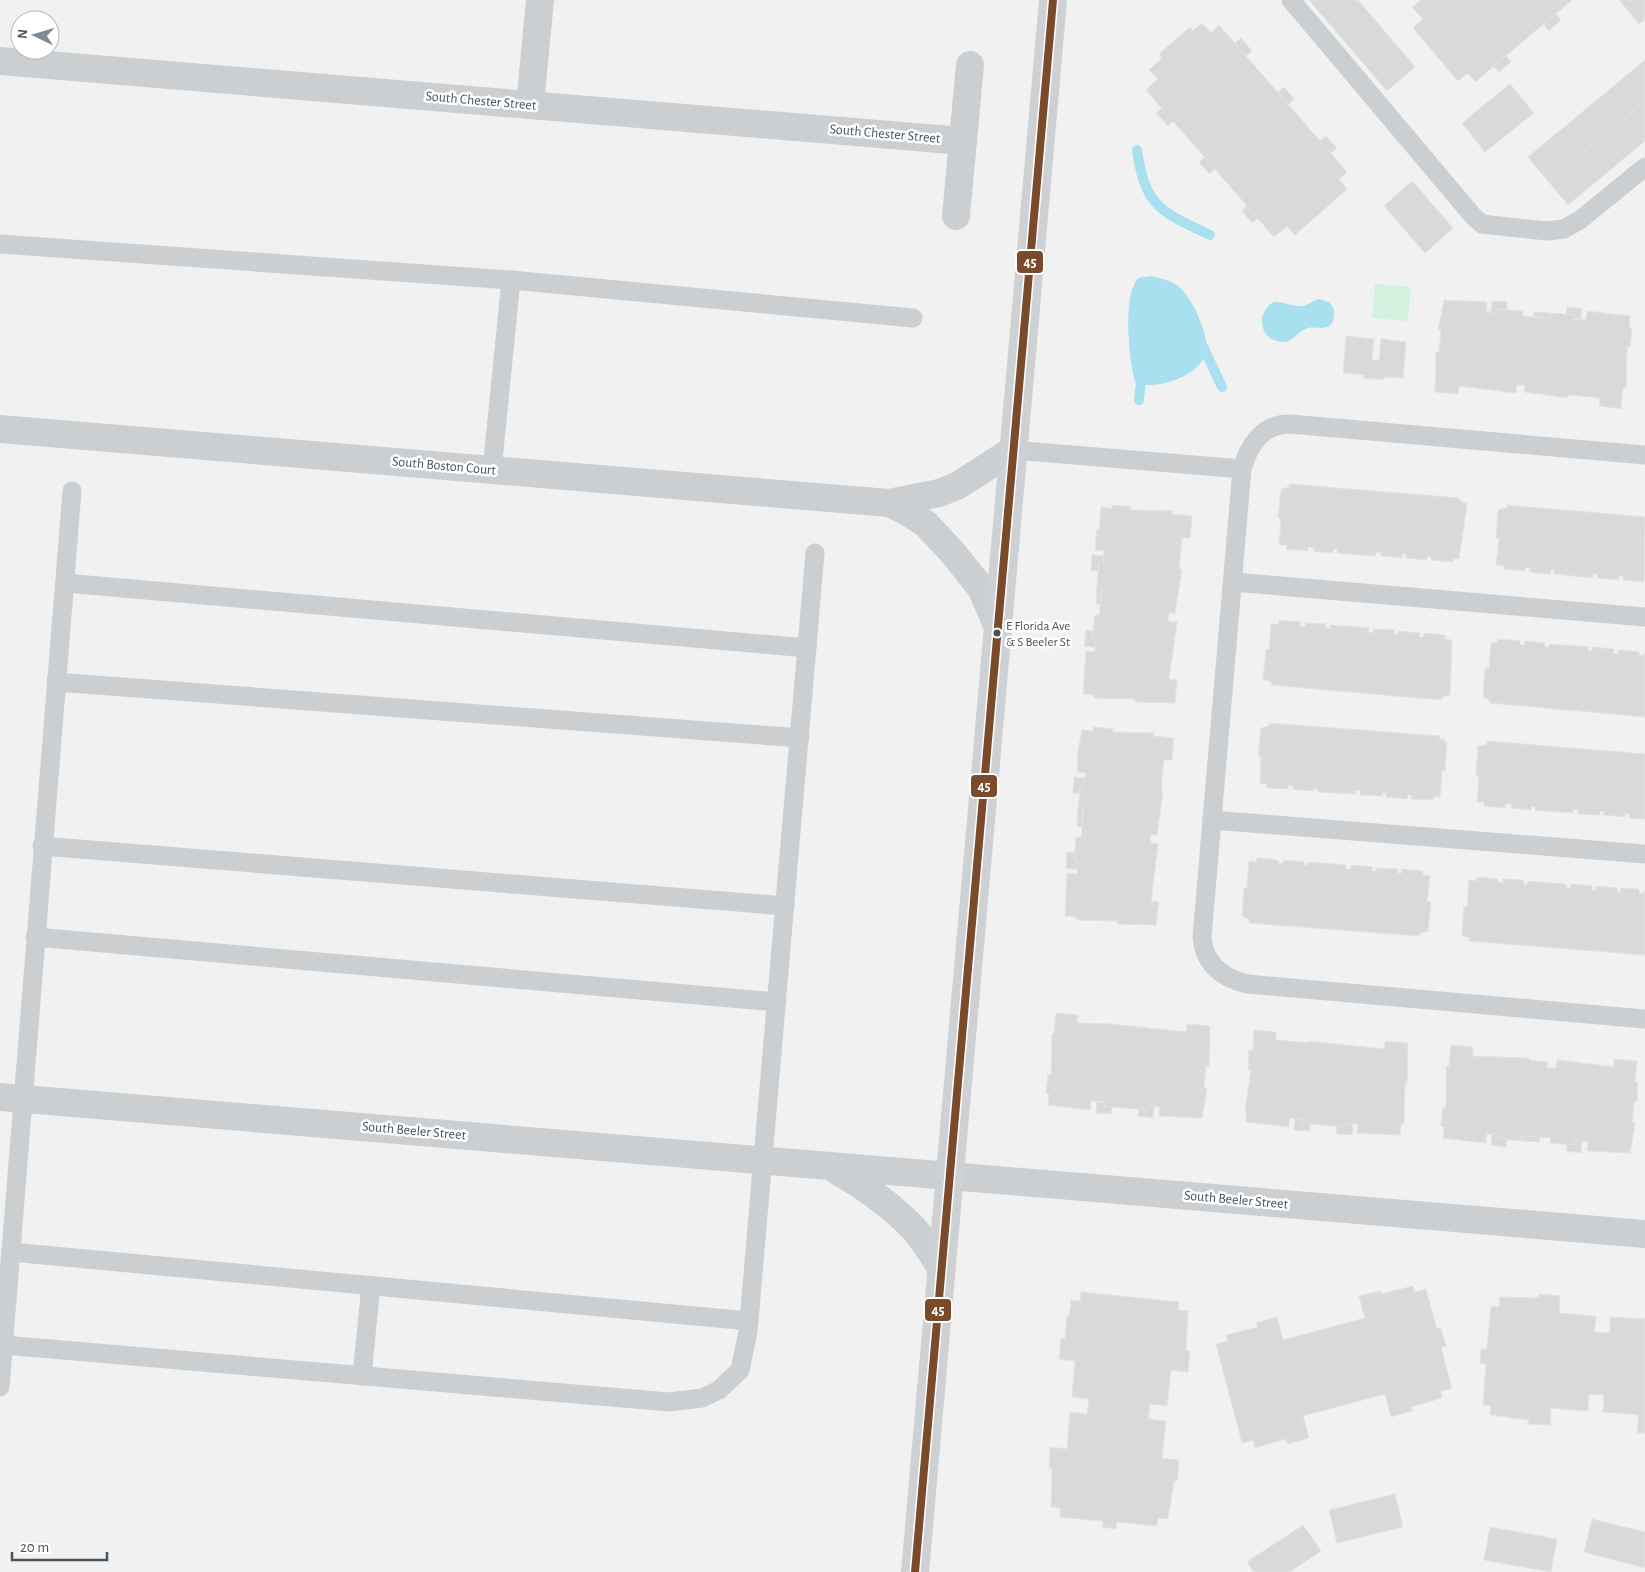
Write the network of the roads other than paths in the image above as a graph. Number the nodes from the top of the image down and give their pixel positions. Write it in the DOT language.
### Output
graph roads {
  1 [pos="540,0"];
  2 [pos="1053,0"];
  3 [pos="1290,0"];
  4 [pos="0,61"];
  5 [pos="970,65"];
  6 [pos="530,105"];
  7 [pos="963,141"];
  8 [pos="1645,167"];
  9 [pos="956,216"];
  10 [pos="0,244"];
  11 [pos="510,280"];
  12 [pos="913,318"];
  13 [pos="0,429"];
  14 [pos="1012,450"];
  15 [pos="1645,454"];
  16 [pos="1242,469"];
  17 [pos="492,470"];
  18 [pos="72,490"];
  19 [pos="889,503"];
  20 [pos="815,553"];
  21 [pos="1233,582"];
  22 [pos="65,583"];
  23 [pos="1645,616"];
  24 [pos="997,625"];
  25 [pos="807,648"];
  26 [pos="56,682"];
  27 [pos="800,738"];
  28 [pos="1212,820"];
  29 [pos="42,846"];
  30 [pos="1645,854"];
  31 [pos="785,906"];
  32 [pos="35,936"];
  33 [pos="777,1002"];
  34 [pos="1645,1019"];
  35 [pos="11,1098"];
  36 [pos="763,1160"];
  37 [pos="828,1165"];
  38 [pos="950,1176"];
  39 [pos="1645,1234"];
  40 [pos="11,1252"];
  41 [pos="942,1268"];
  42 [pos="371,1285"];
  43 [pos="749,1321"];
  44 [pos="4,1346"];
  45 [pos="362,1376"];
  46 [pos="0,1387"];
  47 [pos="915,1572"];
  1 -- 6 [label="street"];
  2 -- 14 [label="main road"];
  3 -- 8 [label="lane"];
  4 -- 6 [label="street, South Chester Street"];
  5 -- 7 [label="street"];
  6 -- 7 [label="street, South Chester Street"];
  7 -- 9 [label="street"];
  10 -- 11 [label="lane"];
  11 -- 12 [label="lane"];
  11 -- 17 [label="lane"];
  13 -- 17 [label="street, South Boston Court"];
  14 -- 16 [label="lane"];
  14 -- 19 [label="street, South Boston Court"];
  14 -- 24 [label="main road"];
  15 -- 16 [label="lane"];
  16 -- 21 [label="lane"];
  17 -- 19 [label="street, South Boston Court"];
  18 -- 22 [label="lane"];
  19 -- 24 [label="street, South Boston Court"];
  20 -- 25 [label="lane"];
  21 -- 23 [label="lane"];
  21 -- 28 [label="lane"];
  22 -- 25 [label="lane"];
  22 -- 26 [label="lane"];
  24 -- 38 [label="main road"];
  25 -- 27 [label="lane"];
  26 -- 27 [label="lane"];
  26 -- 29 [label="lane"];
  27 -- 31 [label="lane"];
  28 -- 30 [label="lane"];
  28 -- 34 [label="lane"];
  29 -- 31 [label="lane"];
  29 -- 32 [label="lane"];
  31 -- 33 [label="lane"];
  32 -- 33 [label="lane"];
  32 -- 35 [label="lane"];
  33 -- 36 [label="lane"];
  35 -- 36 [label="street, South Beeler Street"];
  35 -- 40 [label="lane"];
  36 -- 37 [label="street, South Beeler Street"];
  36 -- 43 [label="lane"];
  37 -- 38 [label="street, South Beeler Street"];
  37 -- 41 [label="street, South Beeler Street"];
  38 -- 39 [label="street, South Beeler Street"];
  38 -- 41 [label="main road"];
  40 -- 42 [label="lane"];
  40 -- 44 [label="lane"];
  41 -- 47 [label="main road"];
  42 -- 43 [label="lane"];
  42 -- 45 [label="lane"];
  43 -- 45 [label="lane"];
  44 -- 45 [label="lane"];
  44 -- 46 [label="lane"];
}
